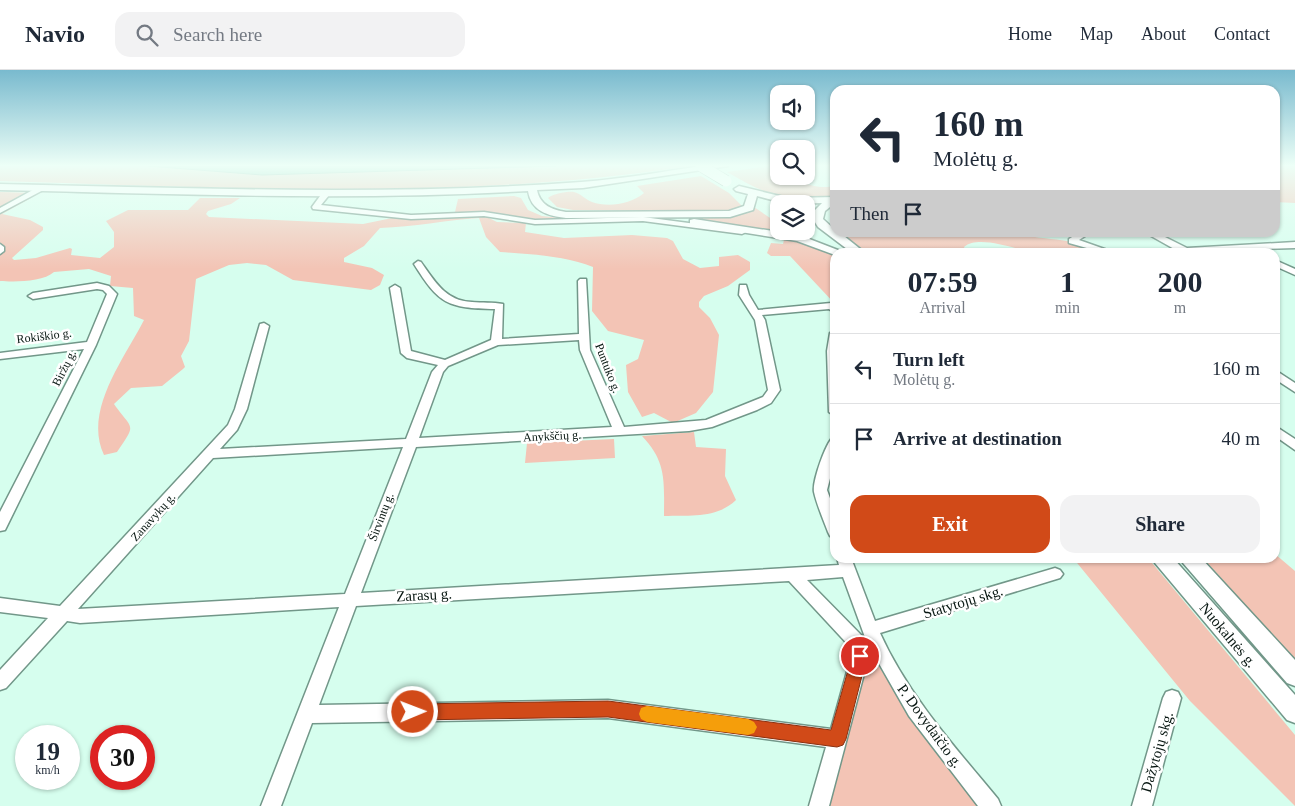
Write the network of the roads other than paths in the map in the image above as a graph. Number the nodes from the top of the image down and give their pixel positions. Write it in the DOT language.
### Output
graph roads {
  1 [pos="20,200"];
  2 [pos="321,200"];
  3 [pos="536,200"];
  4 [pos="751,200"];
  5 [pos="759,200"];
  6 [pos="785,200"];
  7 [pos="818,200"];
  8 [pos="830,203"];
  9 [pos="770,207"];
  10 [pos="0,211"];
  11 [pos="637,213"];
  12 [pos="830,231"];
  13 [pos="755,232"];
  14 [pos="815,233"];
  15 [pos="770,235"];
  16 [pos="838,237"];
  17 [pos="1079,237"];
  18 [pos="1156,237"];
  19 [pos="827,240"];
  20 [pos="1295,245"];
  21 [pos="0,247"];
  22 [pos="838,248"];
  23 [pos="844,248"];
  24 [pos="853,248"];
  25 [pos="1095,248"];
  26 [pos="1175,248"];
  27 [pos="1246,248"];
  28 [pos="830,249"];
  29 [pos="0,251"];
  30 [pos="418,264"];
  31 [pos="1280,265"];
  32 [pos="1295,272"];
  33 [pos="583,281"];
  34 [pos="743,287"];
  35 [pos="395,288"];
  36 [pos="33,296"];
  37 [pos="830,308"];
  38 [pos="757,313"];
  39 [pos="264,326"];
  40 [pos="583,337"];
  41 [pos="496,342"];
  42 [pos="91,345"];
  43 [pos="0,356"];
  44 [pos="444,364"];
  45 [pos="1280,378"];
  46 [pos="1295,388"];
  47 [pos="620,432"];
  48 [pos="1280,434"];
  49 [pos="410,443"];
  50 [pos="1295,446"];
  51 [pos="211,454"];
  52 [pos="830,467"];
  53 [pos="830,518"];
  54 [pos="0,526"];
  55 [pos="1166,563"];
  56 [pos="1194,563"];
  57 [pos="847,564"];
  58 [pos="1055,574"];
  59 [pos="793,575"];
  60 [pos="349,600"];
  61 [pos="0,605"];
  62 [pos="64,614"];
  63 [pos="871,629"];
  64 [pos="870,647"];
  65 [pos="1295,676"];
  66 [pos="0,682"];
  67 [pos="1172,698"];
  68 [pos="1295,712"];
  69 [pos="308,714"];
  70 [pos="837,739"];
  71 [pos="271,806"];
  72 [pos="819,806"];
  73 [pos="991,806"];
  74 [pos="1142,806"];
  1 -- 10 [label="street"];
  2 -- 13 [label="street"];
  3 -- 11 [label="main road"];
  4 -- 11 [label="main road"];
  5 -- 9 [label="main road"];
  6 -- 7 [label="main road"];
  8 -- 12 [label="main road"];
  11 -- 13 [label="main road"];
  13 -- 15 [label="street"];
  13 -- 28 [label="main road"];
  14 -- 19 [label="main road"];
  16 -- 24 [label="main road"];
  17 -- 25 [label="street"];
  18 -- 26 [label="street"];
  19 -- 22 [label="main road"];
  19 -- 23 [label="main road"];
  20 -- 27 [label="street"];
  21 -- 29 [label="street"];
  30 -- 41 [label="street"];
  31 -- 32 [label="street"];
  33 -- 40 [label="street, Puntuko g."];
  34 -- 38 [label="street, Anykščių g."];
  35 -- 44 [label="street"];
  36 -- 42 [label="street, Biržų g."];
  37 -- 38 [label="street"];
  38 -- 47 [label="street, Anykščių g."];
  39 -- 51 [label="street, Zanavykų g."];
  40 -- 41 [label="street"];
  40 -- 47 [label="street, Puntuko g."];
  41 -- 44 [label="street"];
  42 -- 43 [label="street, Rokiškio g."];
  42 -- 54 [label="street, Biržų g."];
  44 -- 49 [label="street, Širvintų g."];
  45 -- 46 [label="street"];
  47 -- 49 [label="street, Anykščių g."];
  48 -- 50 [label="street"];
  49 -- 51 [label="street, Anykščių g."];
  49 -- 60 [label="street, Širvintų g."];
  51 -- 62 [label="street, Zanavykų g."];
  52 -- 53 [label="street"];
  55 -- 68 [label="main road, Nuokalnės g."];
  56 -- 65 [label="main road, Nuokalnės g."];
  57 -- 59 [label="street, Zarasų g."];
  57 -- 63 [label="street, P. Dovydaičio g."];
  58 -- 63 [label="street, Statytojų skg."];
  59 -- 60 [label="street, Zarasų g."];
  59 -- 64 [label="street"];
  60 -- 62 [label="street, Zarasų g."];
  60 -- 69 [label="street, Širvintų g."];
  61 -- 62 [label="street, Zarasų g."];
  62 -- 66 [label="street, Zanavykų g."];
  63 -- 64 [label="street, P. Dovydaičio g."];
  64 -- 70 [label="street"];
  64 -- 73 [label="street, P. Dovydaičio g."];
  67 -- 74 [label="street, Dažytojų skg."];
  69 -- 70 [label="street"];
  69 -- 71 [label="street, Širvintų g."];
  70 -- 72 [label="street"];
}
